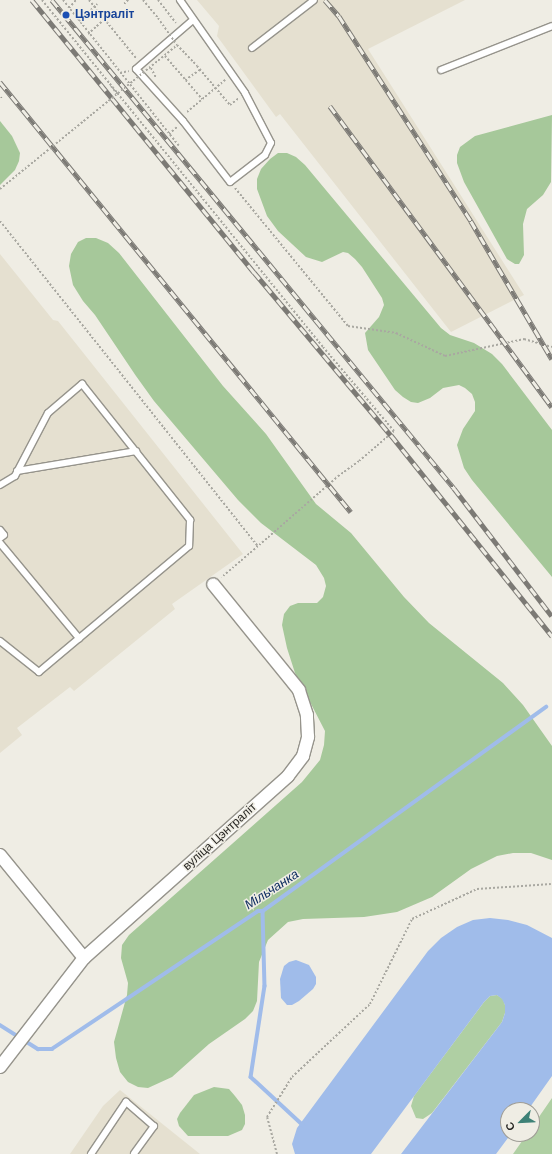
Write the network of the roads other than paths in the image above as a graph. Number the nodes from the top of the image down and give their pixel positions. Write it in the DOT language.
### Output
graph roads {
  1 [pos="180,0"];
  2 [pos="314,0"];
  3 [pos="193,20"];
  4 [pos="552,26"];
  5 [pos="252,48"];
  6 [pos="441,70"];
  7 [pos="136,451"];
  8 [pos="17,471"];
  9 [pos="0,485"];
  10 [pos="0,530"];
  11 [pos="0,538"];
  12 [pos="0,543"];
  13 [pos="213,584"];
  14 [pos="79,638"];
  15 [pos="0,641"];
  16 [pos="0,855"];
  17 [pos="84,958"];
  18 [pos="2,1064"];
  19 [pos="91,1154"];
  20 [pos="134,1154"];
  1 -- 3 [label="lane"];
  2 -- 5 [label="lane"];
  3 -- 3 [label="lane"];
  4 -- 6 [label="lane"];
  7 -- 8 [label="lane"];
  7 -- 8 [label="lane"];
  7 -- 14 [label="lane"];
  8 -- 9 [label="lane"];
  10 -- 11 [label="lane"];
  12 -- 14 [label="lane"];
  13 -- 17 [label="street, вуліца Цэнтраліт"];
  14 -- 15 [label="lane"];
  16 -- 17 [label="street"];
  17 -- 18 [label="street, вуліца Цэнтраліт"];
  19 -- 20 [label="lane"];
}
